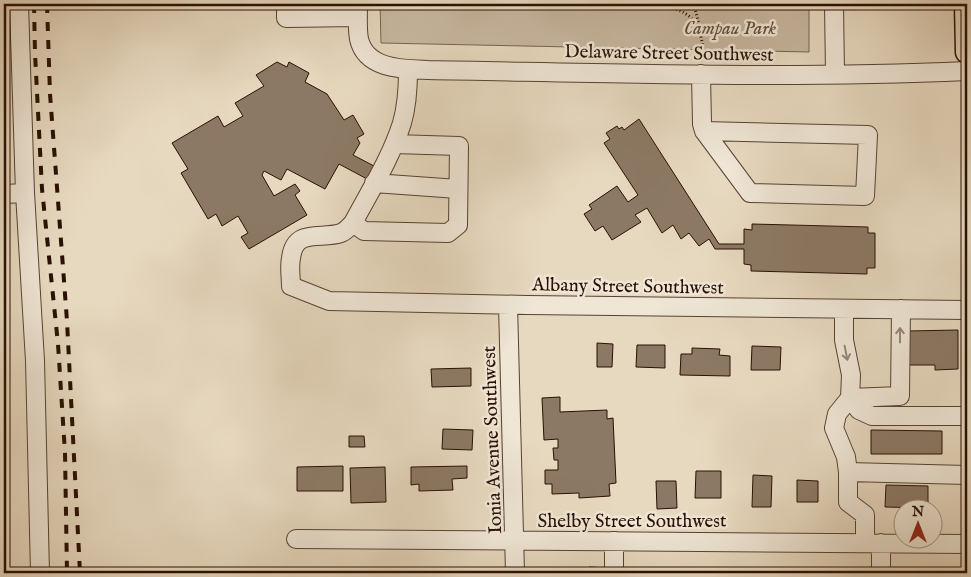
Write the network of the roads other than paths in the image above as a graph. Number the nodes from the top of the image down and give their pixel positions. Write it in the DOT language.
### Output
graph roads {
  1 [pos="19,4"];
  2 [pos="834,4"];
  3 [pos="966,4"];
  4 [pos="358,10"];
  5 [pos="286,11"];
  6 [pos="967,52"];
  7 [pos="408,70"];
  8 [pos="967,71"];
  9 [pos="701,74"];
  10 [pos="835,74"];
  11 [pos="704,131"];
  12 [pos="394,144"];
  13 [pos="374,183"];
  14 [pos="458,189"];
  15 [pos="4,194"];
  16 [pos="25,194"];
  17 [pos="353,223"];
  18 [pos="508,305"];
  19 [pos="844,308"];
  20 [pos="900,309"];
  21 [pos="967,310"];
  22 [pos="850,398"];
  23 [pos="967,416"];
  24 [pos="848,472"];
  25 [pos="967,475"];
  26 [pos="296,540"];
  27 [pos="515,540"];
  28 [pos="614,541"];
  29 [pos="873,543"];
  30 [pos="967,544"];
  31 [pos="40,573"];
  32 [pos="515,573"];
  33 [pos="614,573"];
  34 [pos="881,573"];
  1 -- 16 [label="street"];
  2 -- 10 [label="street"];
  3 -- 6 [label="main road"];
  4 -- 5 [label="street"];
  4 -- 7 [label="street, Delaware Street Southwest"];
  7 -- 9 [label="street, Delaware Street Southwest"];
  7 -- 12 [label="street"];
  8 -- 10 [label="street, Delaware Street Southwest"];
  9 -- 10 [label="street, Delaware Street Southwest"];
  9 -- 11 [label="street"];
  11 -- 11 [label="street"];
  12 -- 13 [label="street"];
  12 -- 14 [label="street"];
  13 -- 14 [label="street"];
  13 -- 17 [label="street"];
  14 -- 17 [label="street"];
  15 -- 16 [label="street"];
  16 -- 31 [label="street"];
  17 -- 18 [label="street, Albany Street Southwest"];
  18 -- 19 [label="street, Albany Street Southwest"];
  18 -- 27 [label="street, Ionia Avenue Southwest"];
  19 -- 20 [label="street, Albany Street Southwest"];
  19 -- 22 [label="street, one-way"];
  20 -- 21 [label="street, Albany Street Southwest"];
  22 -- 20 [label="street, one-way"];
  22 -- 23 [label="street"];
  22 -- 24 [label="street"];
  24 -- 25 [label="street"];
  24 -- 29 [label="street"];
  26 -- 27 [label="street, Shelby Street Southwest"];
  27 -- 28 [label="street, Shelby Street Southwest"];
  27 -- 32 [label="street, Ionia Avenue Southwest"];
  28 -- 29 [label="street, Shelby Street Southwest"];
  28 -- 33 [label="street"];
  29 -- 30 [label="street, Shelby Street Southwest"];
  29 -- 34 [label="street"];
}
